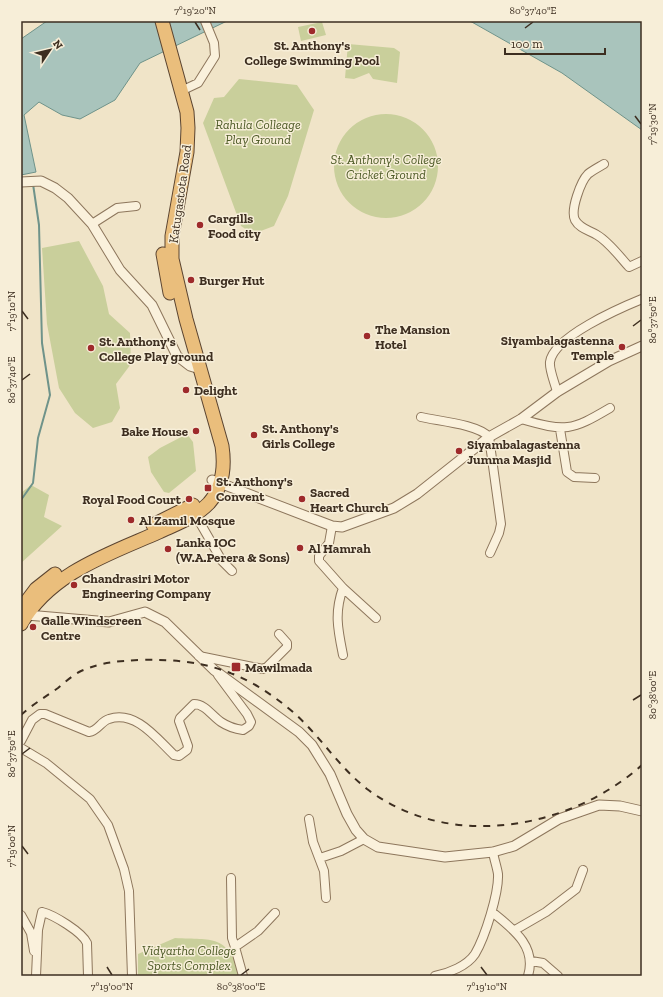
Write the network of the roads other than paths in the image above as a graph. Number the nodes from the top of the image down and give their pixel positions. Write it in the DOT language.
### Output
graph roads {
  1 [pos="153,21"];
  2 [pos="162,21"];
  3 [pos="205,21"];
  4 [pos="177,85"];
  5 [pos="604,164"];
  6 [pos="23,182"];
  7 [pos="136,206"];
  8 [pos="92,224"];
  9 [pos="642,261"];
  10 [pos="642,299"];
  11 [pos="642,346"];
  12 [pos="195,367"];
  13 [pos="558,392"];
  14 [pos="610,408"];
  15 [pos="421,417"];
  16 [pos="522,419"];
  17 [pos="560,429"];
  18 [pos="489,436"];
  19 [pos="595,478"];
  20 [pos="216,481"];
  21 [pos="195,514"];
  22 [pos="332,526"];
  23 [pos="490,553"];
  24 [pos="232,571"];
  25 [pos="343,588"];
  26 [pos="22,615"];
  27 [pos="376,618"];
  28 [pos="279,634"];
  29 [pos="199,656"];
  30 [pos="343,656"];
  31 [pos="214,670"];
  32 [pos="21,741"];
  33 [pos="21,748"];
  34 [pos="642,811"];
  35 [pos="309,819"];
  36 [pos="364,839"];
  37 [pos="493,852"];
  38 [pos="320,858"];
  39 [pos="583,870"];
  40 [pos="231,878"];
  41 [pos="326,898"];
  42 [pos="492,912"];
  43 [pos="276,913"];
  44 [pos="21,915"];
  45 [pos="515,930"];
  46 [pos="234,947"];
  47 [pos="531,961"];
  48 [pos="36,973"];
  49 [pos="88,976"];
  50 [pos="132,976"];
  51 [pos="242,976"];
  52 [pos="435,976"];
  53 [pos="528,976"];
  54 [pos="558,976"];
  1 -- 4 [label="highway"];
  2 -- 4 [label="highway"];
  3 -- 4 [label="street"];
  4 -- 12 [label="highway, Katugastota Road"];
  5 -- 9 [label="street"];
  6 -- 8 [label="street"];
  7 -- 8 [label="street"];
  8 -- 12 [label="street"];
  10 -- 13 [label="street"];
  11 -- 13 [label="street"];
  12 -- 20 [label="highway, Katugastota Road"];
  13 -- 16 [label="street"];
  14 -- 17 [label="street"];
  15 -- 18 [label="street"];
  16 -- 17 [label="street"];
  16 -- 18 [label="street"];
  17 -- 19 [label="street"];
  18 -- 22 [label="street"];
  18 -- 23 [label="street"];
  20 -- 21 [label="highway, Katugastota Road"];
  20 -- 22 [label="street"];
  20 -- 26 [label="highway, Katugastota Road"];
  21 -- 24 [label="street"];
  21 -- 26 [label="highway, Katugastota Road"];
  22 -- 25 [label="street"];
  25 -- 27 [label="street"];
  25 -- 30 [label="street"];
  26 -- 29 [label="street"];
  28 -- 29 [label="street"];
  29 -- 31 [label="street"];
  31 -- 32 [label="street"];
  31 -- 36 [label="street"];
  33 -- 50 [label="street"];
  34 -- 37 [label="street"];
  35 -- 38 [label="street"];
  36 -- 37 [label="street"];
  36 -- 38 [label="street"];
  37 -- 42 [label="street"];
  38 -- 41 [label="street"];
  39 -- 45 [label="street"];
  40 -- 46 [label="street"];
  42 -- 45 [label="street"];
  42 -- 52 [label="street"];
  43 -- 46 [label="street"];
  44 -- 48 [label="street"];
  45 -- 47 [label="street"];
  46 -- 51 [label="street"];
  47 -- 53 [label="street"];
  47 -- 54 [label="street"];
  48 -- 49 [label="street"];
}
